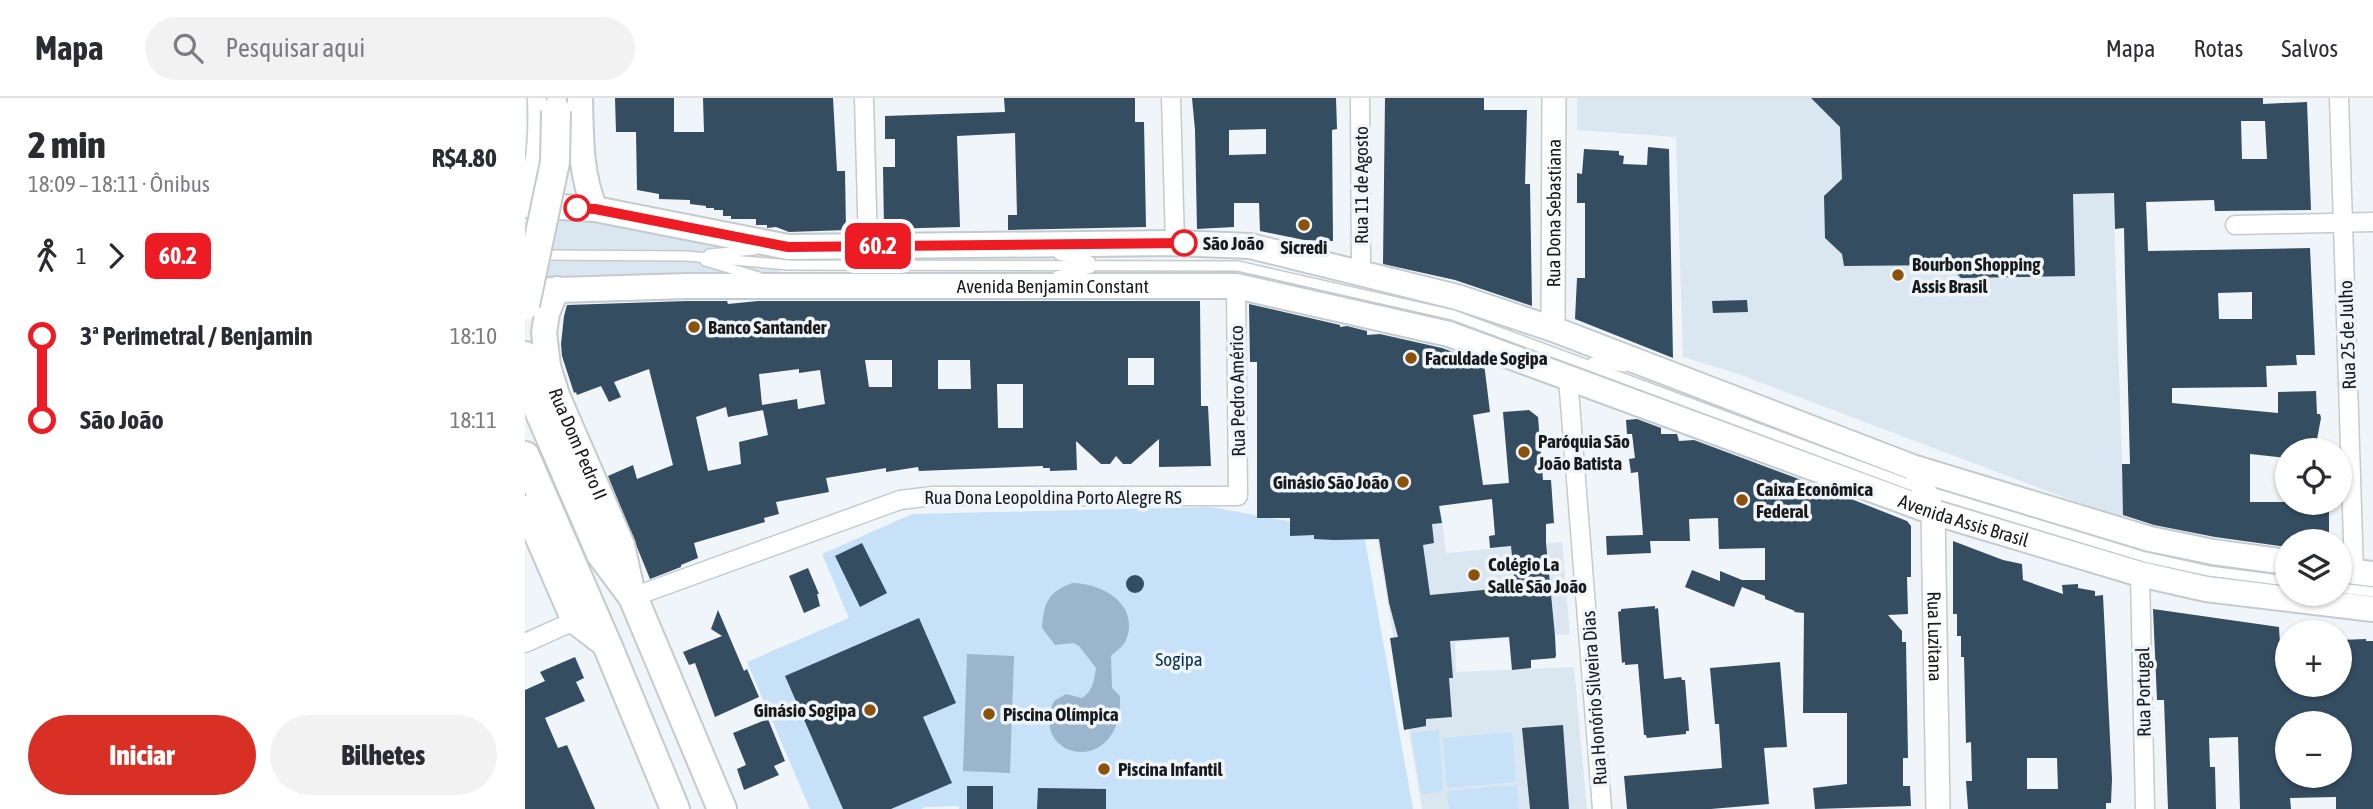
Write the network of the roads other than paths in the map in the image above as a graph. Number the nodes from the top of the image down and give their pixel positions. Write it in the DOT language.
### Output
graph roads {
  1 [pos="537,98"];
  2 [pos="557,98"];
  3 [pos="580,98"];
  4 [pos="864,98"];
  5 [pos="1171,98"];
  6 [pos="1360,98"];
  7 [pos="1554,98"];
  8 [pos="2339,98"];
  9 [pos="525,190"];
  10 [pos="525,205"];
  11 [pos="595,209"];
  12 [pos="2343,222"];
  13 [pos="2373,222"];
  14 [pos="2235,225"];
  15 [pos="1175,243"];
  16 [pos="1010,244"];
  17 [pos="867,246"];
  18 [pos="788,247"];
  19 [pos="525,255"];
  20 [pos="686,256"];
  21 [pos="1109,265"];
  22 [pos="1361,273"];
  23 [pos="788,286"];
  24 [pos="1011,286"];
  25 [pos="1235,286"];
  26 [pos="557,289"];
  27 [pos="525,291"];
  28 [pos="525,305"];
  29 [pos="1553,328"];
  30 [pos="534,331"];
  31 [pos="525,356"];
  32 [pos="1568,368"];
  33 [pos="1677,377"];
  34 [pos="525,456"];
  35 [pos="1924,490"];
  36 [pos="1238,496"];
  37 [pos="525,508"];
  38 [pos="2351,529"];
  39 [pos="2150,539"];
  40 [pos="2275,560"];
  41 [pos="2209,571"];
  42 [pos="2140,574"];
  43 [pos="2352,576"];
  44 [pos="2275,579"];
  45 [pos="2373,592"];
  46 [pos="633,597"];
  47 [pos="2373,609"];
  48 [pos="574,621"];
  49 [pos="525,643"];
  50 [pos="608,647"];
  51 [pos="675,809"];
  52 [pos="722,809"];
  53 [pos="1602,809"];
  54 [pos="1938,809"];
  55 [pos="2145,809"];
  1 -- 9 [label="street"];
  2 -- 28 [label="main road, bridge"];
  3 -- 11 [label="main road"];
  4 -- 17 [label="street"];
  5 -- 15 [label="street"];
  6 -- 22 [label="street, Rua 11 de Agosto"];
  7 -- 29 [label="street, Rua Dona Sebastiana"];
  8 -- 12 [label="street, Rua 25 de Julho"];
  10 -- 11 [label="main road"];
  11 -- 18 [label="main road"];
  12 -- 13 [label="street"];
  12 -- 14 [label="street"];
  12 -- 38 [label="street, Rua 25 de Julho"];
  15 -- 16 [label="main road"];
  15 -- 22 [label="main road"];
  16 -- 17 [label="main road"];
  16 -- 21 [label="lane"];
  17 -- 18 [label="main road"];
  18 -- 20 [label="lane"];
  19 -- 20 [label="lane"];
  20 -- 21 [label="lane"];
  20 -- 23 [label="lane"];
  21 -- 24 [label="lane"];
  21 -- 32 [label="lane"];
  22 -- 29 [label="main road"];
  23 -- 24 [label="main road, Avenida Benjamin Constant"];
  23 -- 26 [label="main road, Avenida Benjamin Constant"];
  24 -- 25 [label="main road, Avenida Benjamin Constant"];
  25 -- 32 [label="main road, Avenida Benjamin Constant"];
  25 -- 36 [label="street, Rua Pedro Américo"];
  26 -- 27 [label="main road, Avenida Benjamin Constant"];
  26 -- 30 [label="main road, Rua Dom Pedro II"];
  29 -- 33 [label="main road, Avenida Assis Brasil"];
  30 -- 46 [label="main road, Rua Dom Pedro II"];
  31 -- 46 [label="main road, Rua Dom Pedro II"];
  32 -- 33 [label="lane"];
  32 -- 35 [label="lane"];
  32 -- 35 [label="main road, Avenida Assis Brasil"];
  32 -- 53 [label="street, Rua Honório Silveira Dias"];
  33 -- 35 [label="main road, Avenida Assis Brasil"];
  34 -- 50 [label="main road"];
  35 -- 39 [label="main road, Avenida Assis Brasil"];
  35 -- 41 [label="lane"];
  35 -- 42 [label="main road, Avenida Assis Brasil"];
  35 -- 54 [label="street, Rua Luzitana"];
  36 -- 46 [label="street, Rua Dona Leopoldina Porto Alegre RS"];
  37 -- 48 [label="main road"];
  39 -- 40 [label="main road, Avenida Assis Brasil"];
  39 -- 41 [label="lane"];
  41 -- 42 [label="lane"];
  41 -- 44 [label="lane"];
  42 -- 47 [label="main road, Avenida Assis Brasil"];
  42 -- 55 [label="street, Rua Portugal"];
  43 -- 45 [label="lane"];
  46 -- 52 [label="main road, Rua Dom Pedro II"];
  48 -- 49 [label="street"];
  48 -- 50 [label="main road"];
  50 -- 51 [label="main road"];
}
